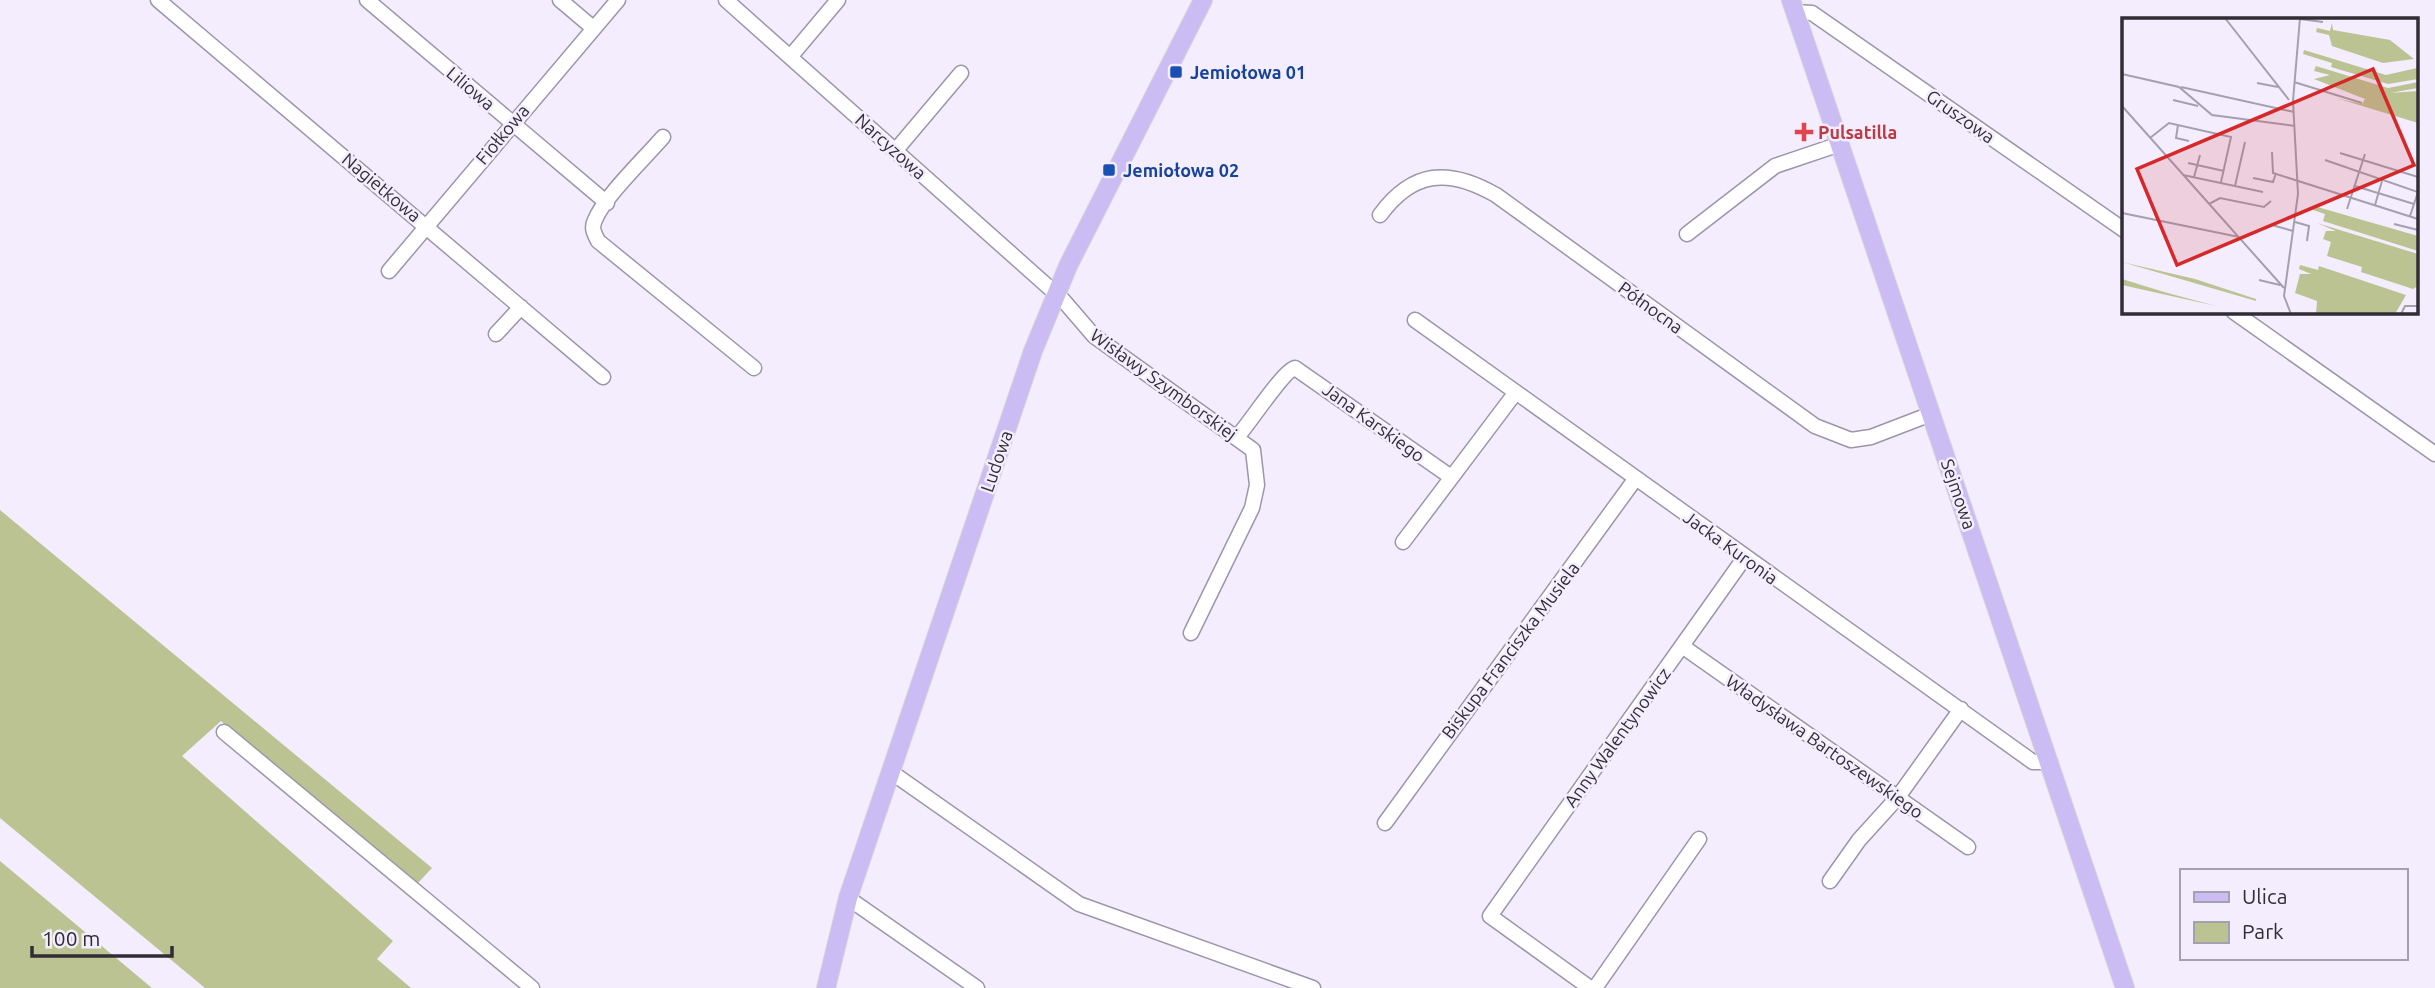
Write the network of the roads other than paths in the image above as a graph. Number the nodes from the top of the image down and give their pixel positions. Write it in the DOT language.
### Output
graph roads {
  1 [pos="158,0"];
  2 [pos="367,0"];
  3 [pos="560,0"];
  4 [pos="618,0"];
  5 [pos="726,0"];
  6 [pos="838,0"];
  7 [pos="1203,0"];
  8 [pos="1793,6"];
  9 [pos="592,27"];
  10 [pos="790,56"];
  11 [pos="961,73"];
  12 [pos="511,122"];
  13 [pos="663,137"];
  14 [pos="1840,144"];
  15 [pos="896,150"];
  16 [pos="607,203"];
  17 [pos="1380,215"];
  18 [pos="427,225"];
  19 [pos="2122,229"];
  20 [pos="1687,234"];
  21 [pos="389,271"];
  22 [pos="1055,295"];
  23 [pos="520,307"];
  24 [pos="2235,313"];
  25 [pos="1415,320"];
  26 [pos="496,334"];
  27 [pos="754,368"];
  28 [pos="603,377"];
  29 [pos="1516,392"];
  30 [pos="1931,414"];
  31 [pos="1237,437"];
  32 [pos="2435,454"];
  33 [pos="1451,477"];
  34 [pos="1636,478"];
  35 [pos="1403,542"];
  36 [pos="1745,557"];
  37 [pos="1191,633"];
  38 [pos="1682,646"];
  39 [pos="1961,709"];
  40 [pos="223,732"];
  41 [pos="2050,762"];
  42 [pos="891,772"];
  43 [pos="1898,797"];
  44 [pos="1385,822"];
  45 [pos="1699,839"];
  46 [pos="1968,847"];
  47 [pos="1830,881"];
  48 [pos="848,898"];
  49 [pos="837,941"];
  50 [pos="532,988"];
  51 [pos="826,988"];
  52 [pos="836,988"];
  53 [pos="978,988"];
  54 [pos="1313,988"];
  55 [pos="1593,988"];
  56 [pos="2125,988"];
  1 -- 18 [label="street, Nagietkowa"];
  2 -- 12 [label="street, Liliowa"];
  3 -- 9 [label="street"];
  4 -- 9 [label="street, Fiołkowa"];
  5 -- 10 [label="street, Narcyzowa"];
  6 -- 10 [label="street"];
  7 -- 22 [label="main road, Ludowa"];
  8 -- 14 [label="main road, Sejmowa"];
  8 -- 19 [label="street, Gruszowa"];
  9 -- 12 [label="street, Fiołkowa"];
  10 -- 15 [label="street, Narcyzowa"];
  11 -- 15 [label="street"];
  12 -- 16 [label="street, Liliowa"];
  12 -- 18 [label="street, Fiołkowa"];
  13 -- 16 [label="street"];
  14 -- 20 [label="street"];
  14 -- 30 [label="main road, Sejmowa"];
  15 -- 22 [label="street, Narcyzowa"];
  16 -- 27 [label="street"];
  17 -- 30 [label="street, Północna"];
  18 -- 21 [label="street, Fiołkowa"];
  18 -- 23 [label="street, Nagietkowa"];
  22 -- 31 [label="street, Wisławy Szymborskiej"];
  22 -- 42 [label="main road, Ludowa"];
  23 -- 26 [label="street"];
  23 -- 28 [label="street, Nagietkowa"];
  24 -- 32 [label="street"];
  25 -- 29 [label="street, Jacka Kuronia"];
  29 -- 33 [label="street"];
  29 -- 34 [label="street, Jacka Kuronia"];
  30 -- 41 [label="main road, Sejmowa"];
  31 -- 33 [label="street, Jana Karskiego"];
  31 -- 37 [label="street, Wisławy Szymborskiej"];
  33 -- 35 [label="street"];
  34 -- 36 [label="street, Jacka Kuronia"];
  34 -- 44 [label="street, Biskupa Franciszka Musiela"];
  36 -- 38 [label="street, Anny Walentynowicz"];
  36 -- 39 [label="street, Jacka Kuronia"];
  38 -- 43 [label="street, Władysława Bartoszewskiego"];
  38 -- 55 [label="street, Anny Walentynowicz"];
  39 -- 41 [label="street, Jacka Kuronia"];
  39 -- 43 [label="street"];
  40 -- 50 [label="street"];
  41 -- 56 [label="main road, Sejmowa"];
  42 -- 48 [label="main road, Ludowa"];
  42 -- 54 [label="street"];
  43 -- 46 [label="street, Władysława Bartoszewskiego"];
  43 -- 47 [label="street"];
  45 -- 55 [label="street"];
  48 -- 49 [label="main road, Ludowa"];
  48 -- 53 [label="street"];
  49 -- 51 [label="main road, Ludowa"];
  49 -- 52 [label="main road, Ludowa"];
}
